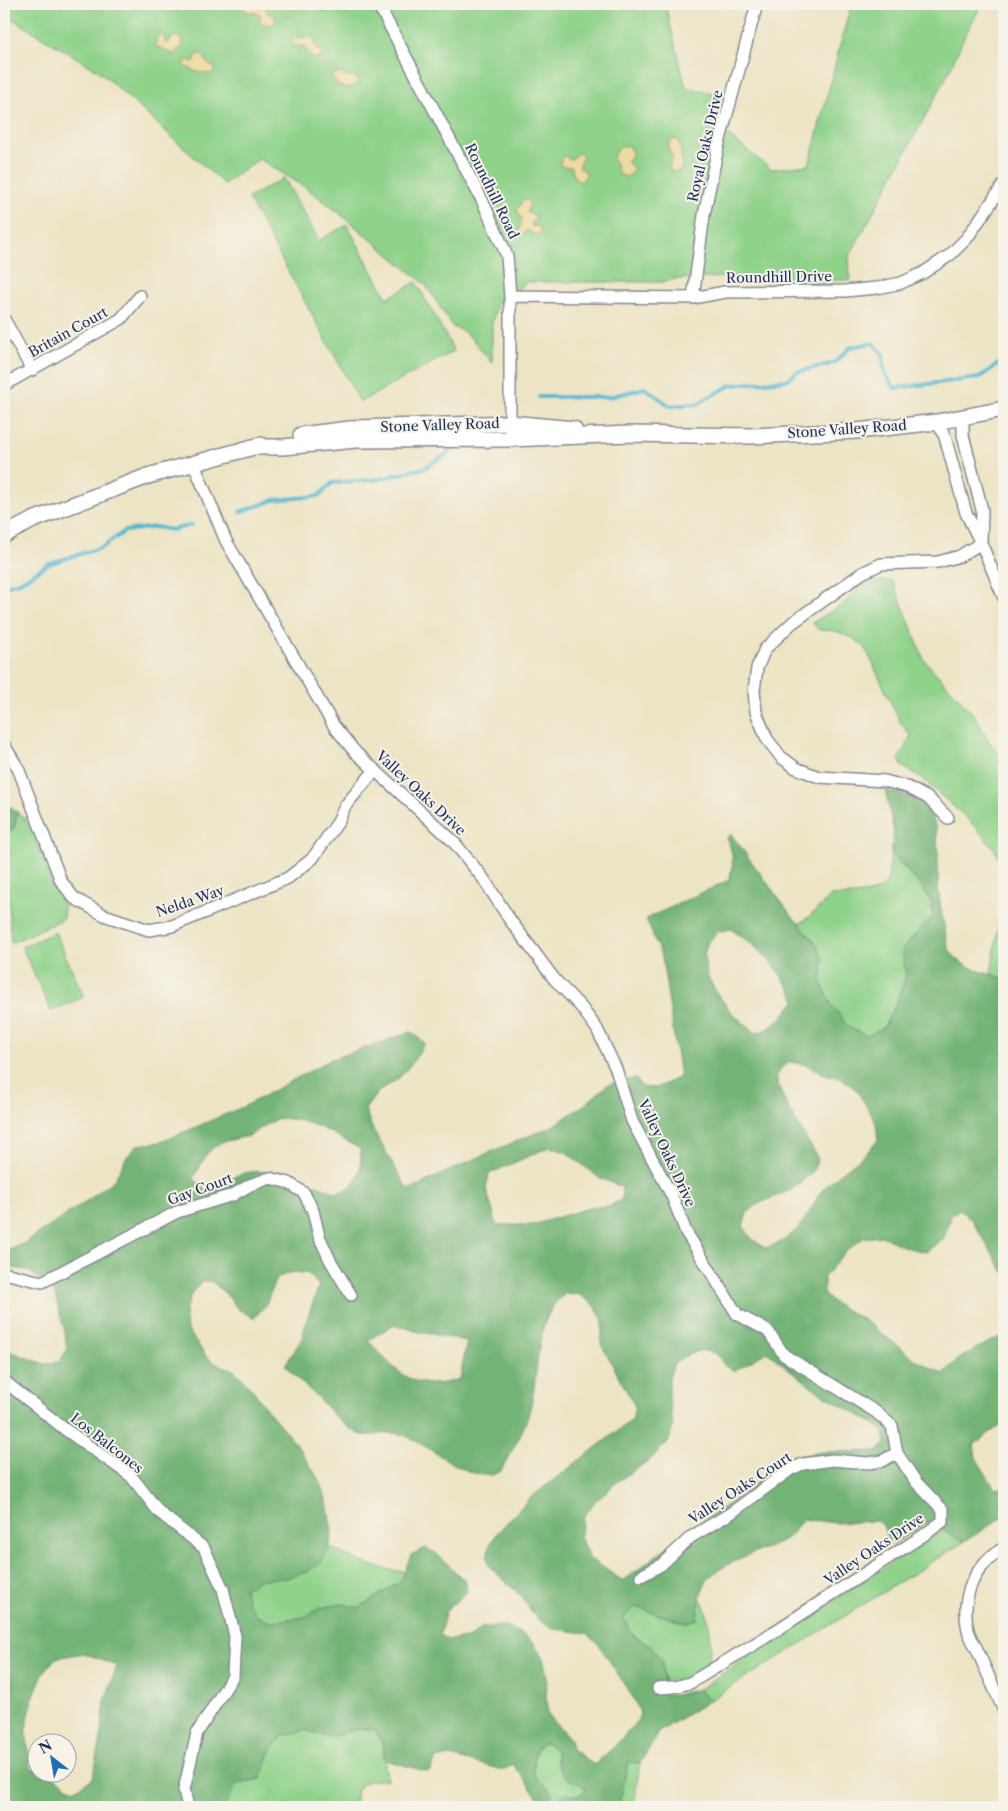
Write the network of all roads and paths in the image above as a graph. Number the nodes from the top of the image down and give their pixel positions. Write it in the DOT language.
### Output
graph roads {
  1 [pos="378,4"];
  2 [pos="756,4"];
  3 [pos="1004,184"];
  4 [pos="140,296"];
  5 [pos="510,296"];
  6 [pos="693,298"];
  7 [pos="4,319"];
  8 [pos="32,370"];
  9 [pos="4,385"];
  10 [pos="1004,409"];
  11 [pos="963,417"];
  12 [pos="937,422"];
  13 [pos="510,423"];
  14 [pos="630,434"];
  15 [pos="510,439"];
  16 [pos="252,447"];
  17 [pos="193,462"];
  18 [pos="4,535"];
  19 [pos="981,543"];
  20 [pos="1004,598"];
  21 [pos="4,745"];
  22 [pos="375,770"];
  23 [pos="948,818"];
  24 [pos="4,1273"];
  25 [pos="351,1295"];
  26 [pos="4,1381"];
  27 [pos="897,1454"];
  28 [pos="1004,1548"];
  29 [pos="641,1576"];
  30 [pos="658,1688"];
  31 [pos="1004,1711"];
  32 [pos="188,1807"];
  1 -- 5 [label="street, Roundhill Road"];
  2 -- 6 [label="street, Royal Oaks Drive"];
  3 -- 6 [label="street, Roundhill Drive"];
  4 -- 8 [label="street, Britain Court"];
  5 -- 6 [label="street, Roundhill Drive"];
  5 -- 13 [label="street, Roundhill Road"];
  7 -- 8 [label="street"];
  8 -- 9 [label="street, Britain Court"];
  10 -- 11 [label="street, Stone Valley Road"];
  11 -- 12 [label="street, Stone Valley Road"];
  11 -- 19 [label="street"];
  12 -- 14 [label="street, Stone Valley Road"];
  12 -- 19 [label="street"];
  13 -- 14 [label="street, Stone Valley Road"];
  13 -- 15 [label="street, Roundhill Road"];
  13 -- 16 [label="street, Stone Valley Road"];
  14 -- 15 [label="street, Stone Valley Road"];
  15 -- 16 [label="street, Stone Valley Road"];
  16 -- 17 [label="street, Stone Valley Road"];
  17 -- 18 [label="street, Stone Valley Road"];
  17 -- 22 [label="street, Valley Oaks Drive"];
  19 -- 20 [label="street"];
  19 -- 23 [label="street"];
  21 -- 22 [label="street, Nelda Way"];
  22 -- 27 [label="street, Valley Oaks Drive"];
  24 -- 25 [label="street, Gay Court"];
  26 -- 32 [label="street, Los Balcones"];
  27 -- 29 [label="street, Valley Oaks Court"];
  27 -- 30 [label="street, Valley Oaks Drive"];
  28 -- 31 [label="street"];
}
